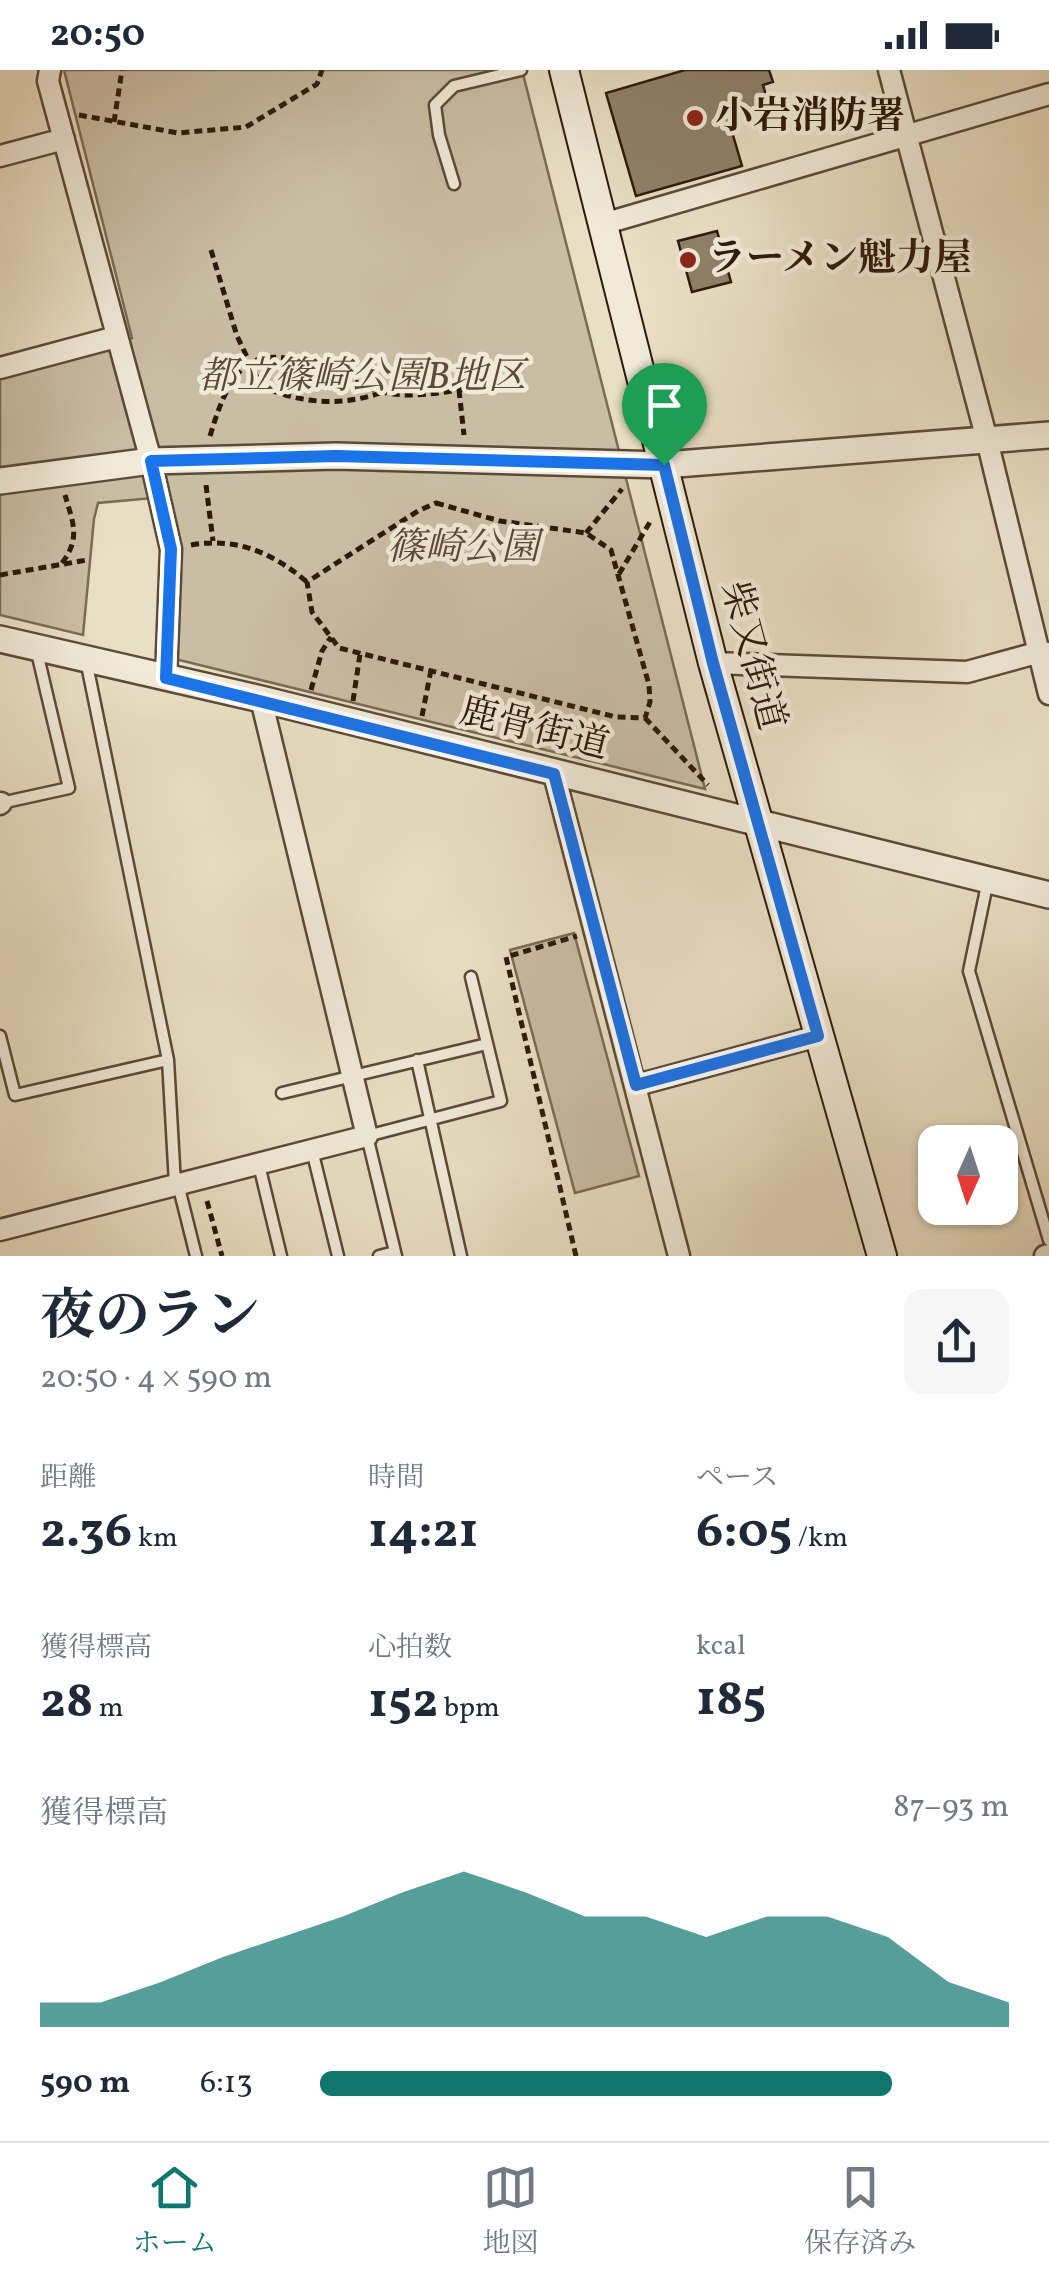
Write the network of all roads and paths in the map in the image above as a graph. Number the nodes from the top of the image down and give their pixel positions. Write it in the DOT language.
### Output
graph roads {
  1 [pos="50,70"];
  2 [pos="122,70"];
  3 [pos="322,70"];
  4 [pos="521,70"];
  5 [pos="564,70"];
  6 [pos="889,70"];
  7 [pos="1049,94"];
  8 [pos="56,111"];
  9 [pos="114,122"];
  10 [pos="906,136"];
  11 [pos="64,139"];
  12 [pos="0,156"];
  13 [pos="454,184"];
  14 [pos="604,224"];
  15 [pos="211,250"];
  16 [pos="116,338"];
  17 [pos="249,364"];
  18 [pos="0,368"];
  19 [pos="490,384"];
  20 [pos="459,390"];
  21 [pos="383,392"];
  22 [pos="464,435"];
  23 [pos="1049,435"];
  24 [pos="988,440"];
  25 [pos="210,459"];
  26 [pos="151,461"];
  27 [pos="664,465"];
  28 [pos="0,481"];
  29 [pos="206,486"];
  30 [pos="623,488"];
  31 [pos="64,495"];
  32 [pos="650,522"];
  33 [pos="586,533"];
  34 [pos="213,541"];
  35 [pos="171,549"];
  36 [pos="87,560"];
  37 [pos="60,565"];
  38 [pos="619,574"];
  39 [pos="0,575"];
  40 [pos="308,582"];
  41 [pos="331,637"];
  42 [pos="0,638"];
  43 [pos="36,648"];
  44 [pos="1044,652"];
  45 [pos="360,654"];
  46 [pos="86,660"];
  47 [pos="713,663"];
  48 [pos="431,670"];
  49 [pos="166,678"];
  50 [pos="1049,694"];
  51 [pos="310,696"];
  52 [pos="261,699"];
  53 [pos="353,706"];
  54 [pos="645,718"];
  55 [pos="420,723"];
  56 [pos="554,774"];
  57 [pos="714,791"];
  58 [pos="1,803"];
  59 [pos="757,824"];
  60 [pos="988,879"];
  61 [pos="1049,895"];
  62 [pos="579,936"];
  63 [pos="471,976"];
  64 [pos="0,1036"];
  65 [pos="818,1036"];
  66 [pos="487,1044"];
  67 [pos="168,1060"];
  68 [pos="416,1060"];
  69 [pos="352,1077"];
  70 [pos="636,1085"];
  71 [pos="282,1092"];
  72 [pos="429,1120"];
  73 [pos="367,1136"];
  74 [pos="312,1150"];
  75 [pos="259,1164"];
  76 [pos="201,1178"];
  77 [pos="176,1185"];
  78 [pos="0,1230"];
  79 [pos="1049,1240"];
  80 [pos="395,1254"];
  81 [pos="196,1256"];
  82 [pos="222,1256"];
  83 [pos="281,1256"];
  84 [pos="338,1256"];
  85 [pos="379,1256"];
  86 [pos="461,1256"];
  87 [pos="576,1256"];
  88 [pos="679,1256"];
  89 [pos="882,1256"];
  1 -- 8 [label="street"];
  2 -- 9 [label="path"];
  3 -- 9 [label="path"];
  4 -- 13 [label="lane"];
  5 -- 14 [label="main road, 柴又街道"];
  6 -- 10 [label="street"];
  7 -- 10 [label="street"];
  8 -- 9 [label="path"];
  8 -- 11 [label="street"];
  10 -- 14 [label="street"];
  10 -- 24 [label="street"];
  11 -- 12 [label="street"];
  11 -- 16 [label="street"];
  14 -- 27 [label="main road, 柴又街道"];
  15 -- 17 [label="path"];
  16 -- 18 [label="street"];
  16 -- 26 [label="street"];
  17 -- 21 [label="path"];
  17 -- 21 [label="path"];
  17 -- 25 [label="path"];
  19 -- 20 [label="path"];
  20 -- 21 [label="path"];
  20 -- 22 [label="path"];
  23 -- 24 [label="street"];
  24 -- 27 [label="street"];
  24 -- 44 [label="street"];
  25 -- 26 [label="street"];
  25 -- 27 [label="street"];
  26 -- 28 [label="street"];
  26 -- 35 [label="street"];
  27 -- 47 [label="main road, 柴又街道"];
  29 -- 34 [label="path"];
  30 -- 33 [label="path"];
  31 -- 37 [label="path"];
  32 -- 38 [label="path"];
  33 -- 38 [label="path"];
  33 -- 40 [label="path"];
  34 -- 35 [label="path"];
  34 -- 40 [label="path"];
  35 -- 49 [label="street"];
  36 -- 37 [label="path"];
  37 -- 39 [label="path"];
  38 -- 54 [label="path"];
  40 -- 41 [label="path"];
  41 -- 45 [label="path"];
  41 -- 51 [label="path"];
  42 -- 43 [label="street, 鹿骨街道"];
  43 -- 46 [label="street, 鹿骨街道"];
  43 -- 58 [label="lane"];
  44 -- 47 [label="street"];
  44 -- 50 [label="street"];
  45 -- 48 [label="path"];
  45 -- 53 [label="path"];
  46 -- 49 [label="street, 鹿骨街道"];
  46 -- 67 [label="lane"];
  47 -- 59 [label="main road, 柴又街道"];
  48 -- 54 [label="path"];
  48 -- 55 [label="path"];
  49 -- 52 [label="street, 鹿骨街道"];
  52 -- 56 [label="street, 鹿骨街道"];
  52 -- 69 [label="street"];
  54 -- 57 [label="path"];
  56 -- 59 [label="street, 鹿骨街道"];
  56 -- 70 [label="street"];
  59 -- 60 [label="street, 鹿骨街道"];
  59 -- 65 [label="main road, 柴又街道"];
  60 -- 61 [label="street, 鹿骨街道"];
  60 -- 79 [label="lane"];
  62 -- 87 [label="path"];
  63 -- 66 [label="lane"];
  64 -- 67 [label="lane"];
  65 -- 70 [label="street"];
  65 -- 89 [label="main road, 柴又街道"];
  66 -- 68 [label="lane"];
  66 -- 72 [label="lane"];
  67 -- 77 [label="lane"];
  68 -- 69 [label="lane"];
  68 -- 72 [label="lane"];
  69 -- 71 [label="lane"];
  69 -- 73 [label="street"];
  70 -- 88 [label="street"];
  72 -- 73 [label="lane"];
  72 -- 86 [label="lane"];
  73 -- 74 [label="street"];
  73 -- 80 [label="lane"];
  74 -- 75 [label="street"];
  74 -- 84 [label="lane"];
  75 -- 76 [label="street"];
  75 -- 83 [label="lane"];
  76 -- 77 [label="street"];
  76 -- 82 [label="path"];
  77 -- 78 [label="street"];
  77 -- 81 [label="lane"];
  80 -- 85 [label="lane"];
}
